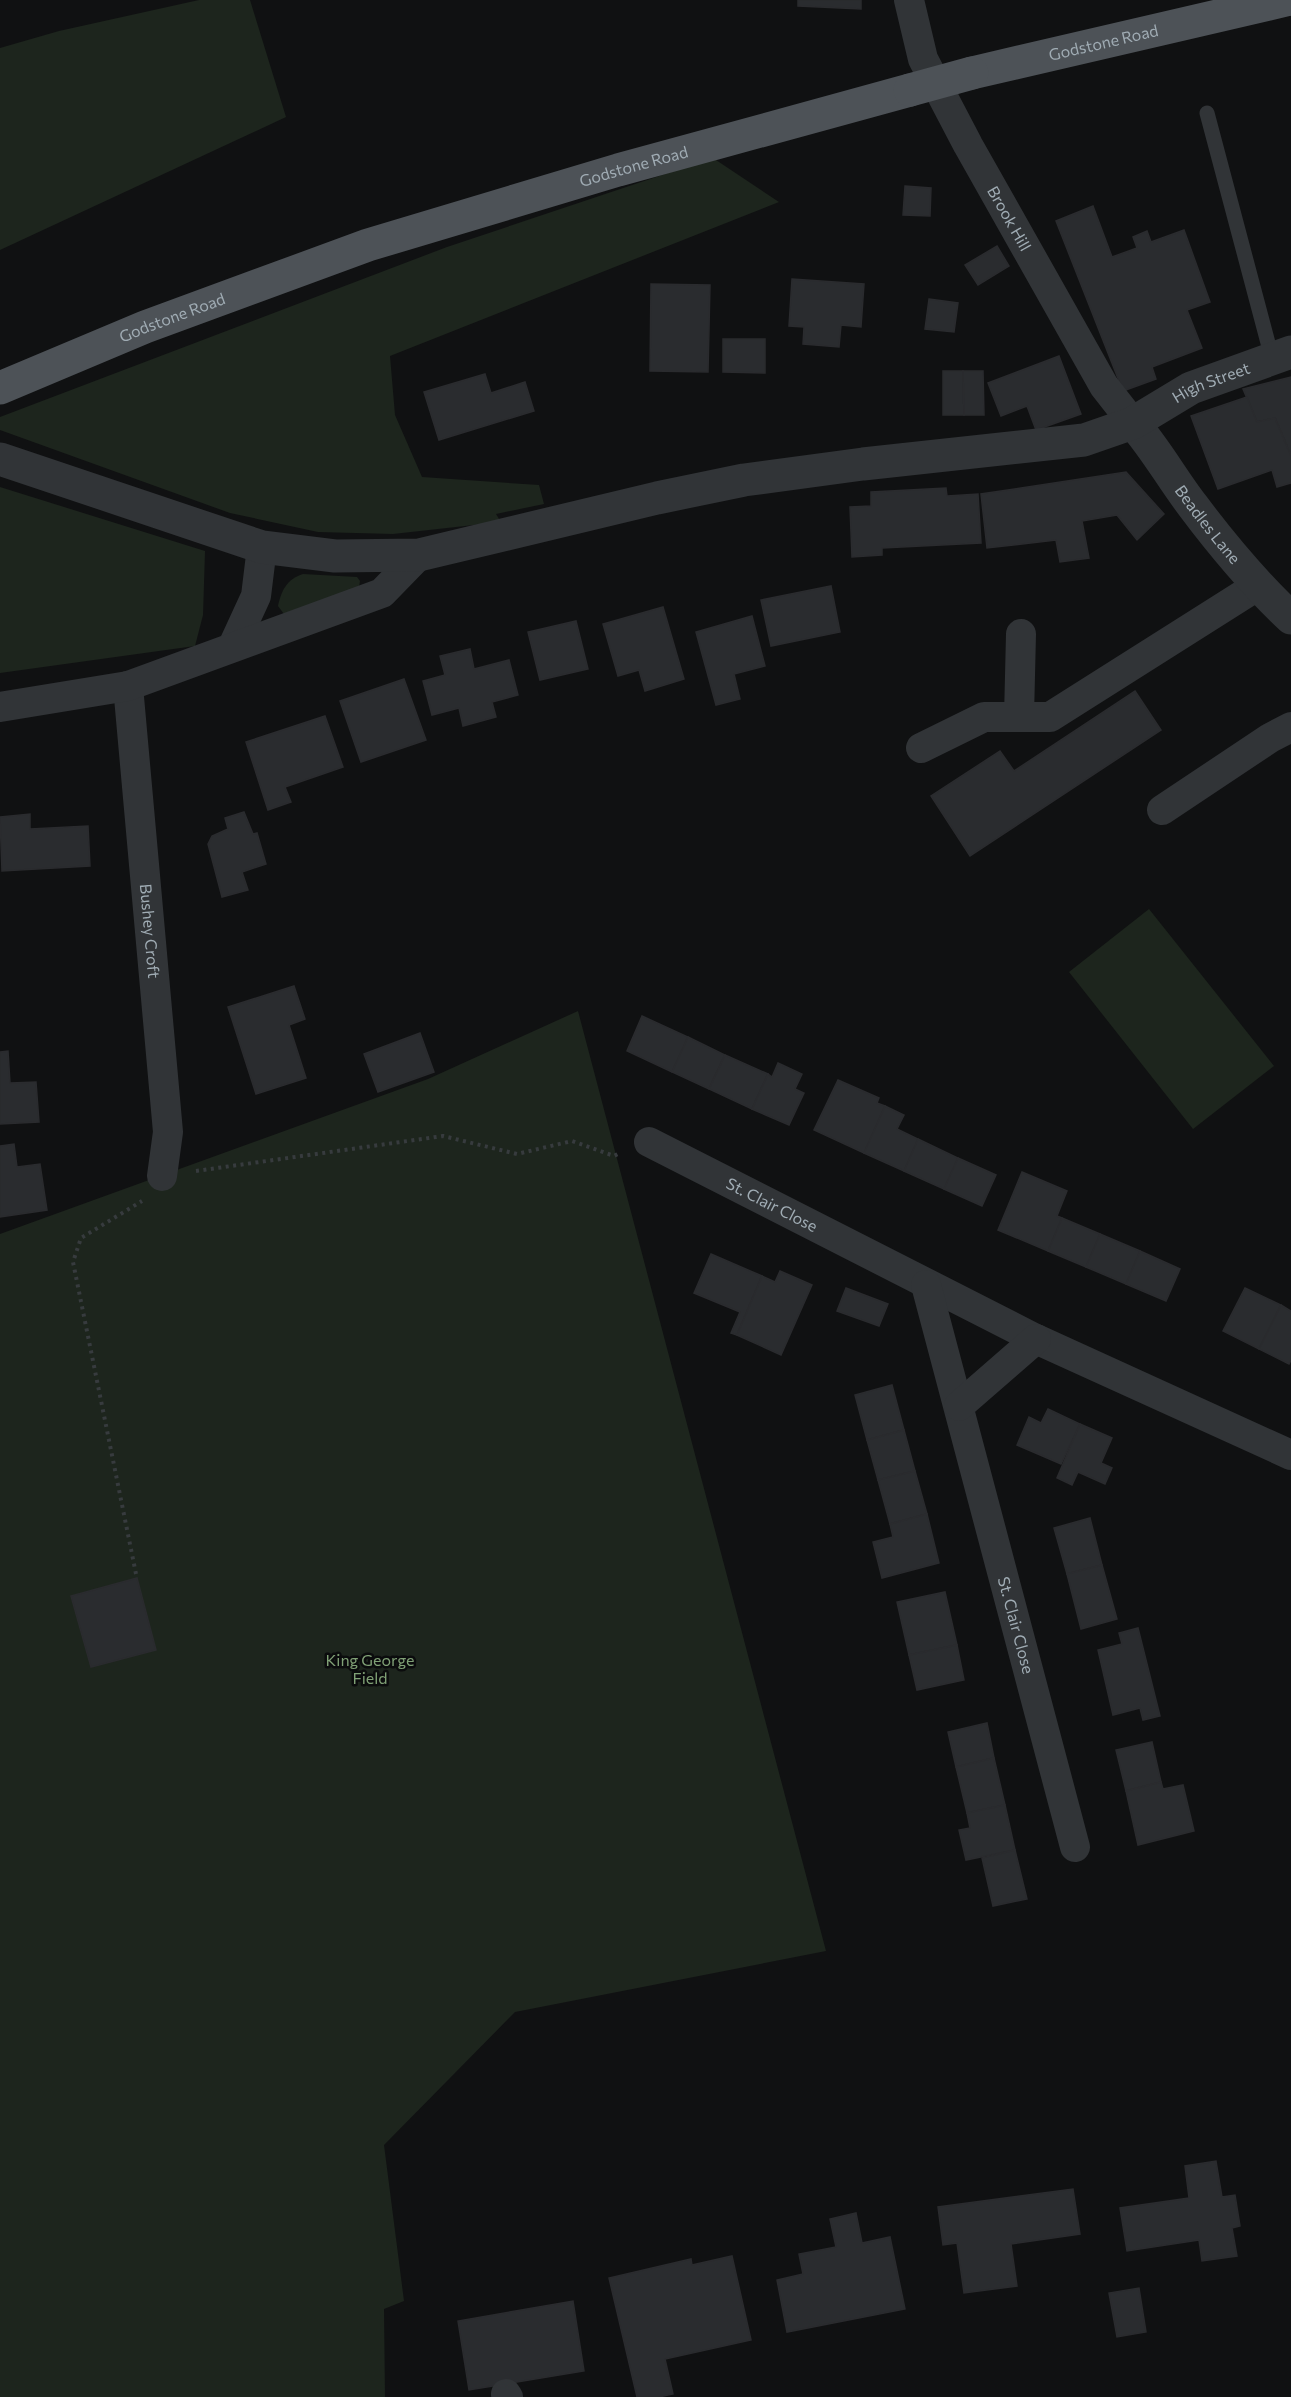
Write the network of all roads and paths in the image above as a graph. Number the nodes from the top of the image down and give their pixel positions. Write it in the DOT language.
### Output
graph roads {
  1 [pos="909,0"];
  2 [pos="1286,0"];
  3 [pos="1207,113"];
  4 [pos="1281,355"];
  5 [pos="0,388"];
  6 [pos="1133,423"];
  7 [pos="0,459"];
  8 [pos="262,547"];
  9 [pos="418,555"];
  10 [pos="1257,586"];
  11 [pos="1291,618"];
  12 [pos="1022,634"];
  13 [pos="233,646"];
  14 [pos="128,686"];
  15 [pos="0,707"];
  16 [pos="1019,717"];
  17 [pos="1291,727"];
  18 [pos="921,748"];
  19 [pos="1162,810"];
  20 [pos="649,1142"];
  21 [pos="162,1176"];
  22 [pos="926,1285"];
  23 [pos="1036,1339"];
  24 [pos="959,1406"];
  25 [pos="1291,1455"];
  26 [pos="136,1574"];
  27 [pos="1075,1847"];
  1 -- 6 [label="street, Brook Hill"];
  2 -- 5 [label="main road, Godstone Road, bridge"];
  3 -- 4 [label="lane"];
  4 -- 6 [label="street, High Street"];
  6 -- 9 [label="street"];
  6 -- 10 [label="street, Beadles Lane"];
  7 -- 8 [label="street"];
  8 -- 9 [label="street"];
  8 -- 13 [label="street"];
  9 -- 13 [label="street"];
  10 -- 11 [label="street, Beadles Lane"];
  10 -- 16 [label="street"];
  12 -- 16 [label="street"];
  13 -- 14 [label="street"];
  14 -- 15 [label="street"];
  14 -- 21 [label="street, Bushey Croft"];
  16 -- 18 [label="street"];
  17 -- 19 [label="street"];
  20 -- 21 [label="path"];
  20 -- 22 [label="street, St. Clair Close"];
  21 -- 26 [label="path"];
  22 -- 23 [label="street, St. Clair Close"];
  22 -- 24 [label="street, St. Clair Close"];
  23 -- 24 [label="street"];
  23 -- 25 [label="street, St. Clair Close"];
  24 -- 27 [label="street, St. Clair Close"];
}
